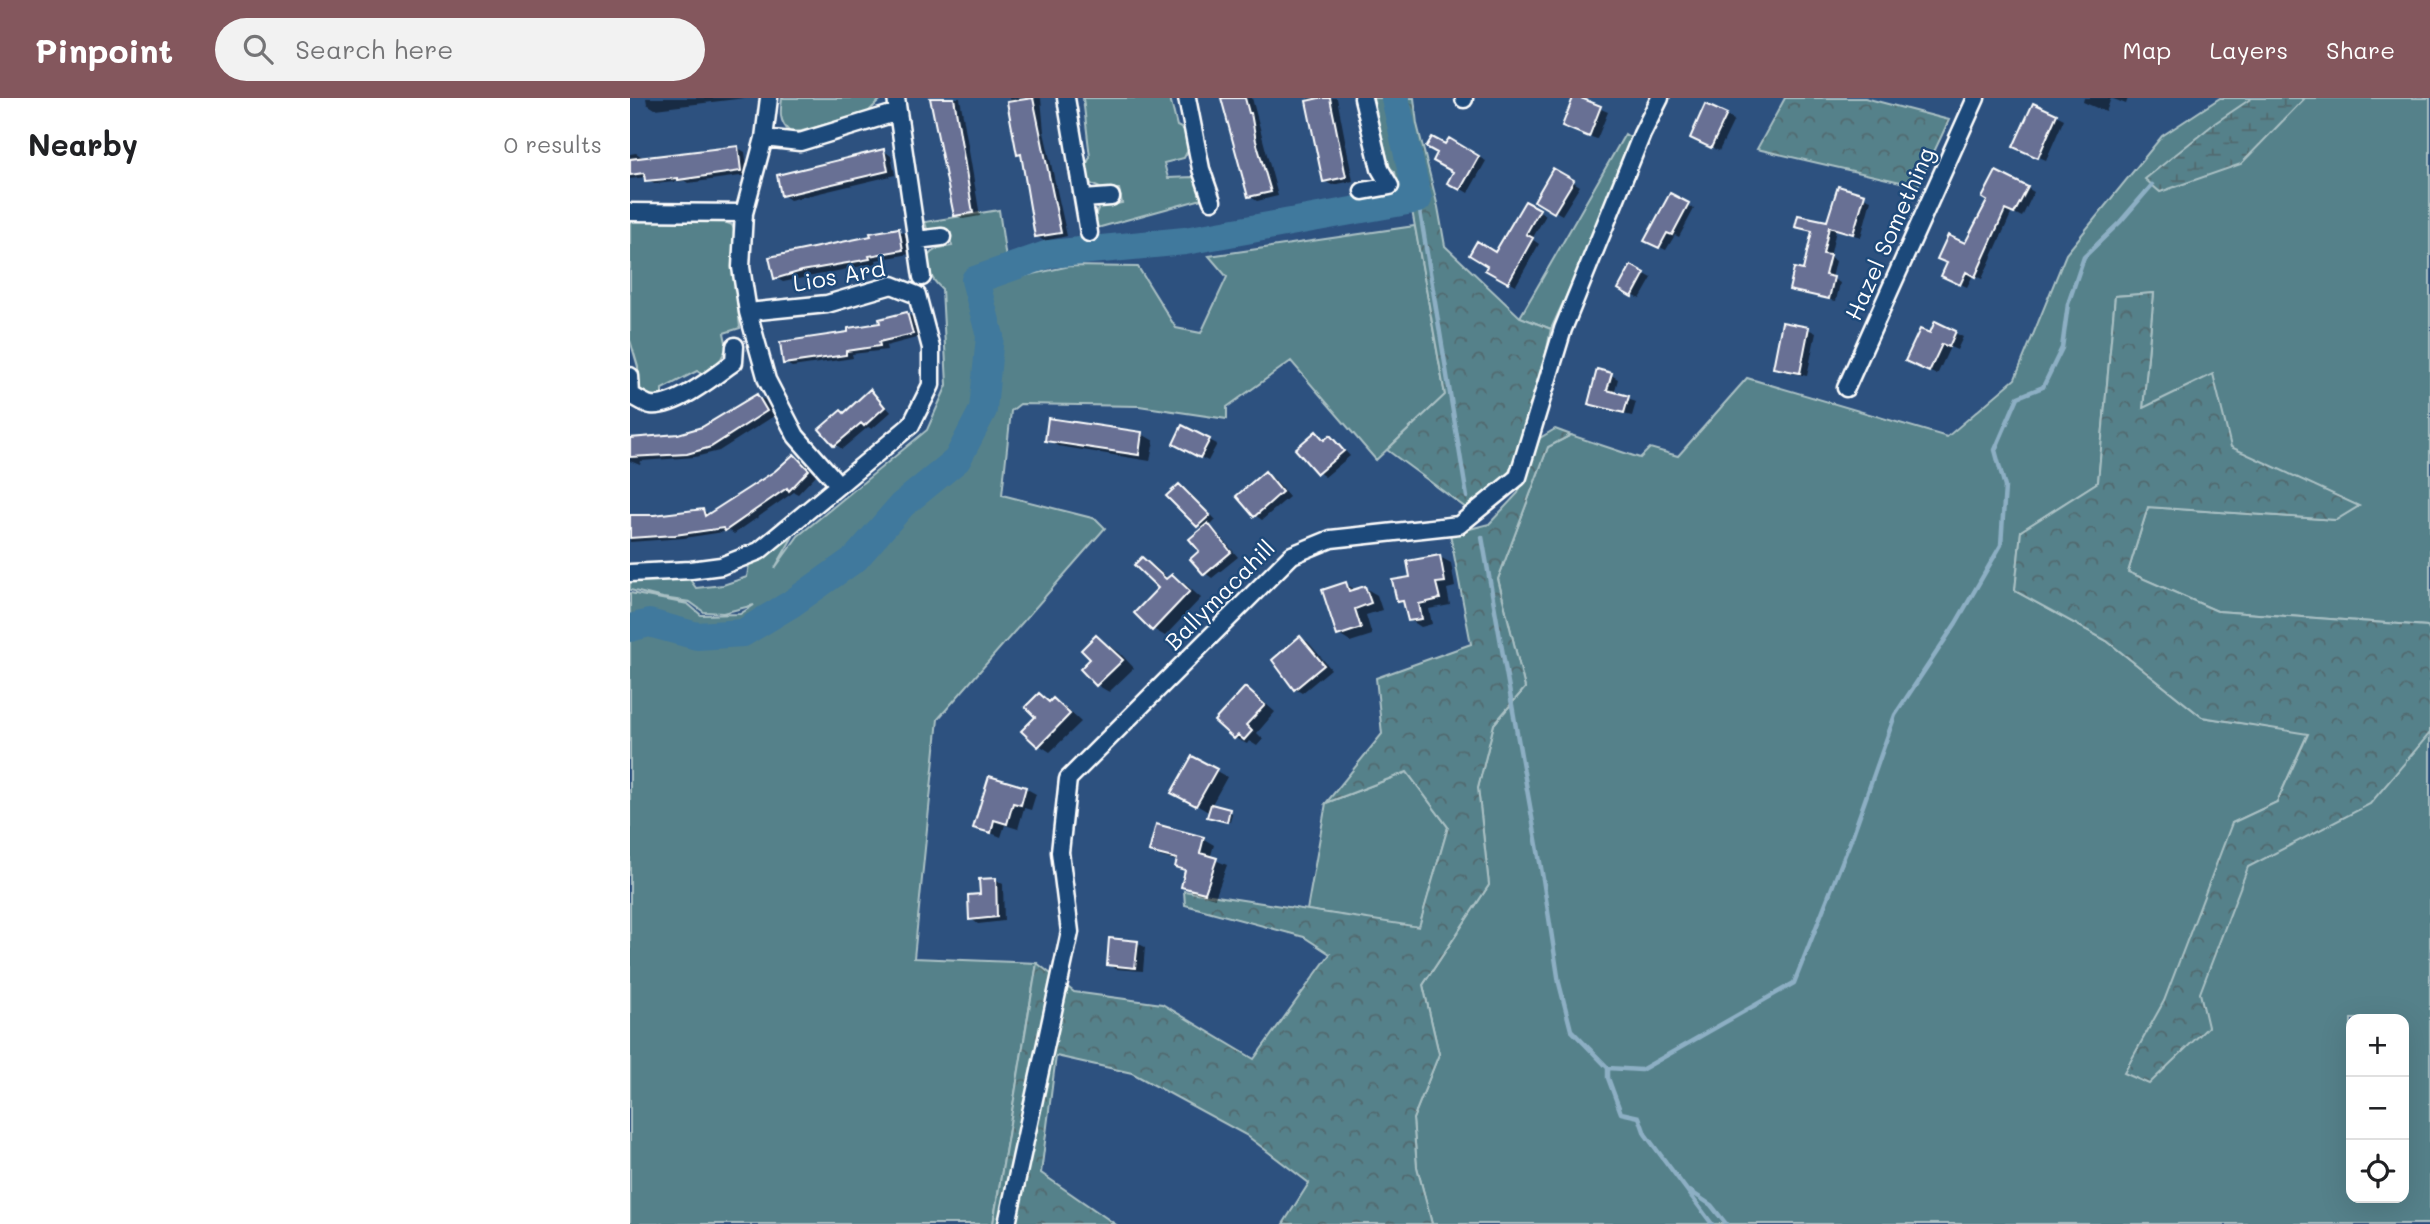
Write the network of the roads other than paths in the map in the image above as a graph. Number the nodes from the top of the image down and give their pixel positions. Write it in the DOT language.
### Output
graph roads {
  1 [pos="769,98"];
  2 [pos="1066,98"];
  3 [pos="1187,98"];
  4 [pos="1363,98"];
  5 [pos="1660,98"];
  6 [pos="1976,98"];
  7 [pos="897,105"];
  8 [pos="764,138"];
  9 [pos="1363,191"];
  10 [pos="1111,197"];
  11 [pos="1084,199"];
  12 [pos="1212,201"];
  13 [pos="630,212"];
  14 [pos="744,213"];
  15 [pos="1089,233"];
  16 [pos="942,237"];
  17 [pos="917,240"];
  18 [pos="922,277"];
  19 [pos="748,312"];
  20 [pos="736,346"];
  21 [pos="630,376"];
  22 [pos="1846,388"];
  23 [pos="839,485"];
  24 [pos="630,573"];
  25 [pos="1007,1224"];
  1 -- 8 [label="street"];
  2 -- 11 [label="street"];
  3 -- 12 [label="street"];
  4 -- 9 [label="street"];
  5 -- 25 [label="street, Ballymacahill"];
  6 -- 22 [label="street, Hazel Something"];
  7 -- 8 [label="street"];
  7 -- 17 [label="street"];
  8 -- 14 [label="street"];
  10 -- 11 [label="street"];
  11 -- 15 [label="street"];
  13 -- 14 [label="street"];
  14 -- 19 [label="street"];
  16 -- 17 [label="street"];
  17 -- 18 [label="street"];
  19 -- 23 [label="street"];
  19 -- 23 [label="street, Lios Ard"];
  20 -- 21 [label="street"];
  23 -- 24 [label="street, Lios Ard"];
}
